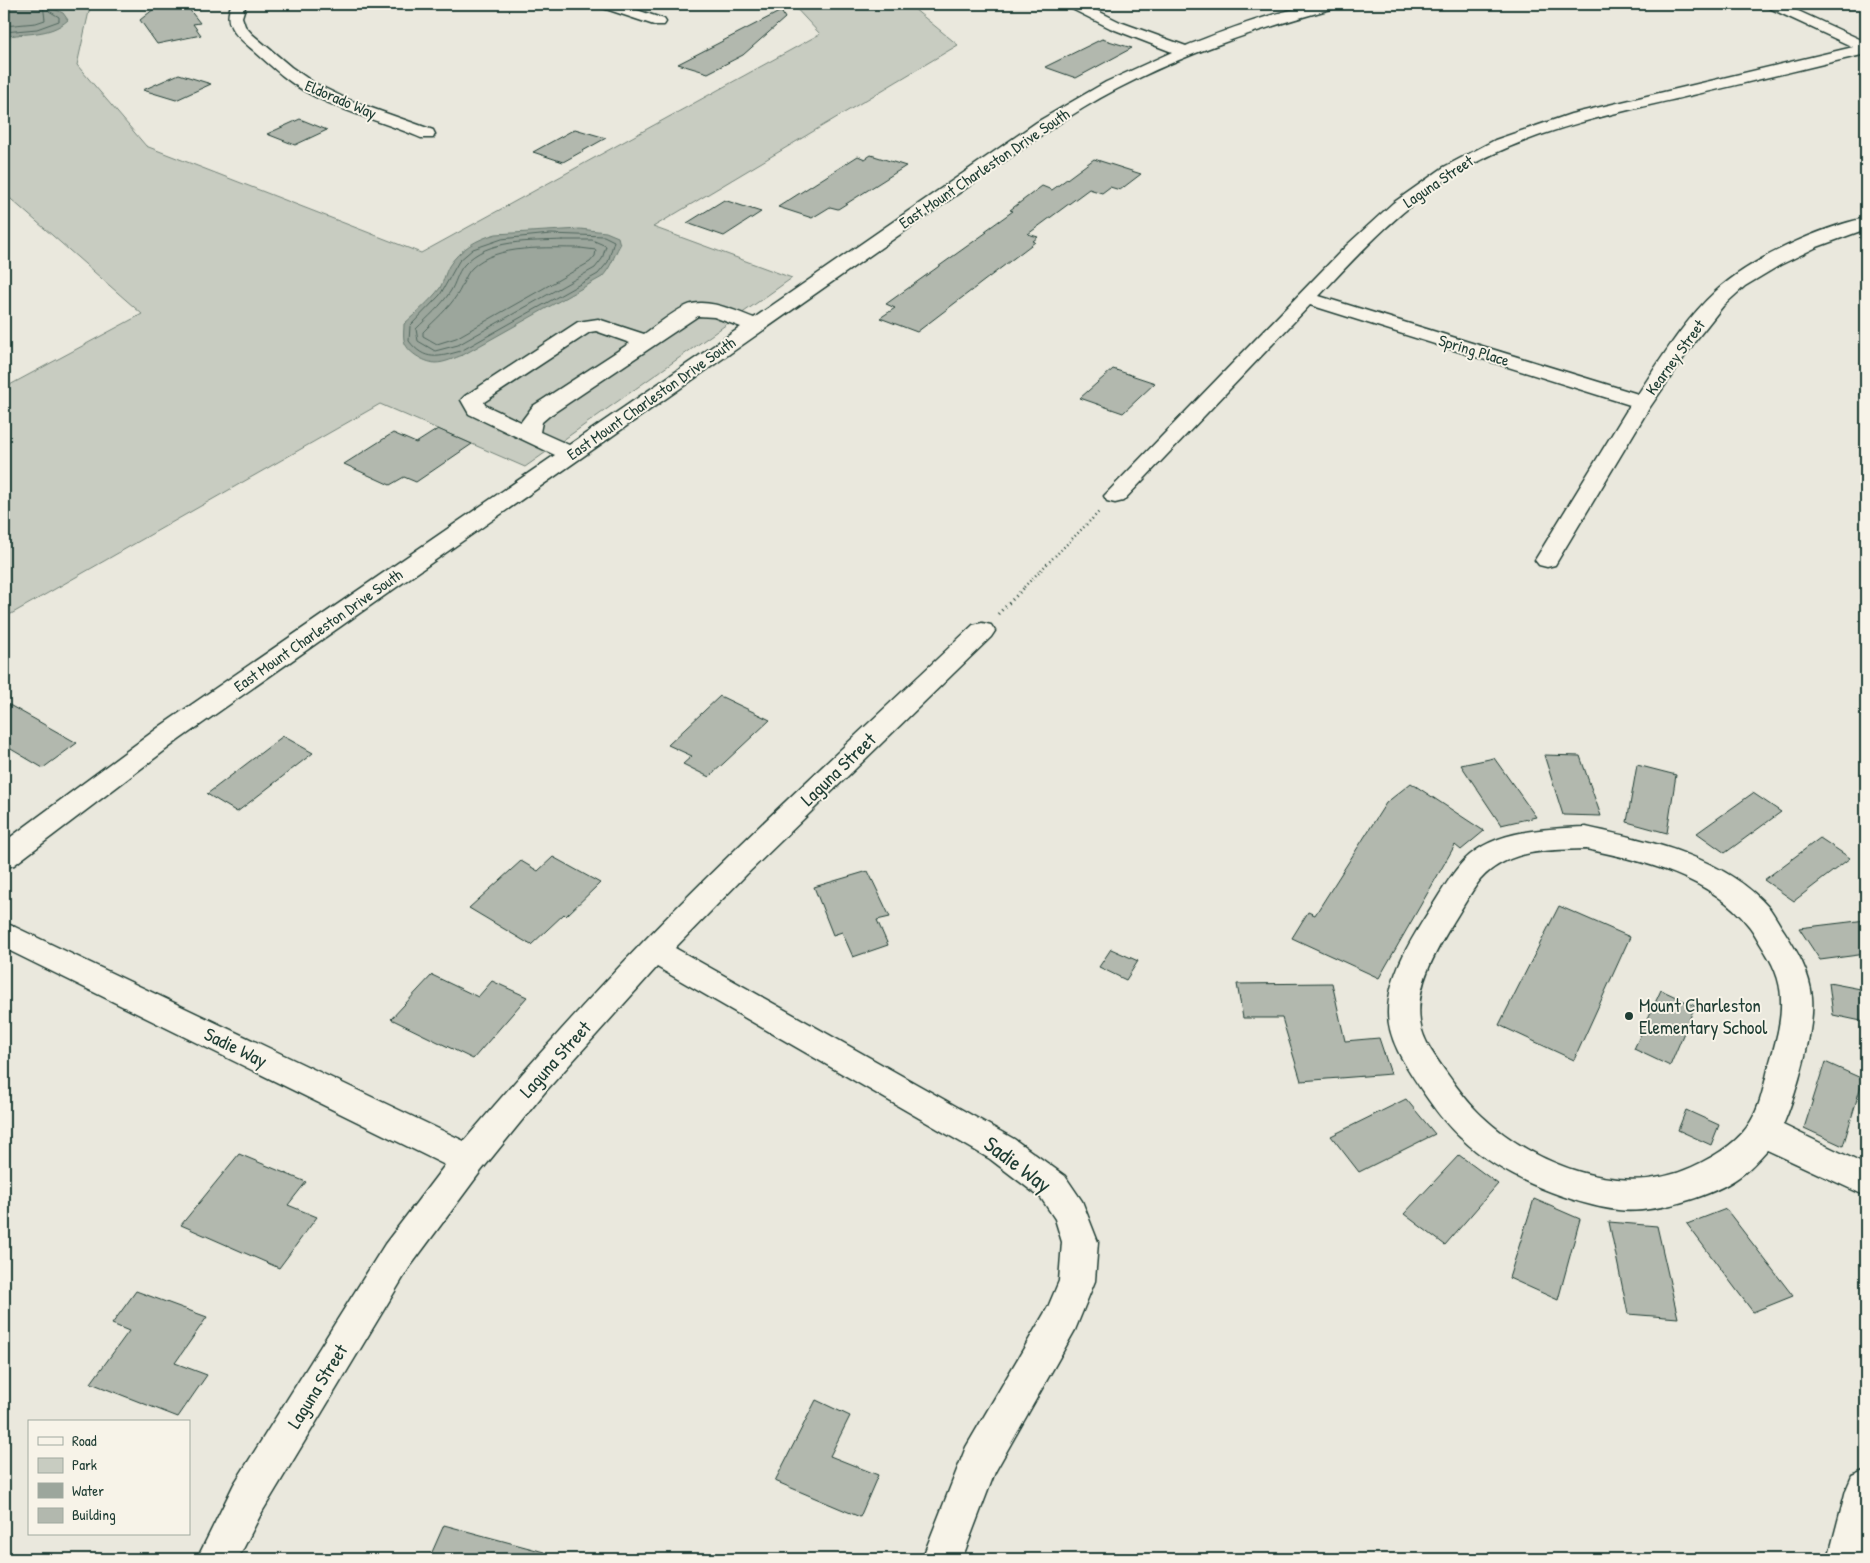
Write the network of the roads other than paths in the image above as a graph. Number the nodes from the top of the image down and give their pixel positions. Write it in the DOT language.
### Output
graph roads {
  1 [pos="240,4"];
  2 [pos="605,4"];
  3 [pos="1073,4"];
  4 [pos="1333,4"];
  5 [pos="1772,4"];
  6 [pos="659,22"];
  7 [pos="1866,48"];
  8 [pos="1187,52"];
  9 [pos="427,134"];
  10 [pos="1866,222"];
  11 [pos="1306,298"];
  12 [pos="756,325"];
  13 [pos="645,341"];
  14 [pos="1642,402"];
  15 [pos="529,435"];
  16 [pos="570,454"];
  17 [pos="1115,496"];
  18 [pos="1548,560"];
  19 [pos="982,631"];
  20 [pos="4,857"];
  21 [pos="4,935"];
  22 [pos="654,950"];
  23 [pos="1763,1132"];
  24 [pos="469,1160"];
  25 [pos="1866,1181"];
  26 [pos="1866,1490"];
  27 [pos="217,1559"];
  28 [pos="942,1559"];
  29 [pos="1848,1559"];
  1 -- 9 [label="street, Eldorado Way"];
  2 -- 6 [label="street"];
  3 -- 8 [label="street"];
  4 -- 8 [label="street, East Mount Charleston Drive South"];
  5 -- 7 [label="street"];
  7 -- 11 [label="street, Laguna Street"];
  8 -- 12 [label="street, East Mount Charleston Drive South"];
  10 -- 14 [label="street, Kearney Street"];
  11 -- 14 [label="street, Spring Place"];
  11 -- 17 [label="street, Laguna Street"];
  12 -- 13 [label="street"];
  12 -- 16 [label="street, East Mount Charleston Drive South"];
  13 -- 15 [label="street"];
  13 -- 15 [label="street"];
  14 -- 18 [label="street, Kearney Street"];
  15 -- 16 [label="street"];
  16 -- 20 [label="street, East Mount Charleston Drive South"];
  19 -- 22 [label="street, Laguna Street"];
  21 -- 24 [label="street, Sadie Way"];
  22 -- 24 [label="street, Laguna Street"];
  22 -- 28 [label="street, Sadie Way"];
  23 -- 23 [label="street"];
  23 -- 25 [label="street"];
  24 -- 27 [label="street, Laguna Street"];
  26 -- 29 [label="street"];
}
